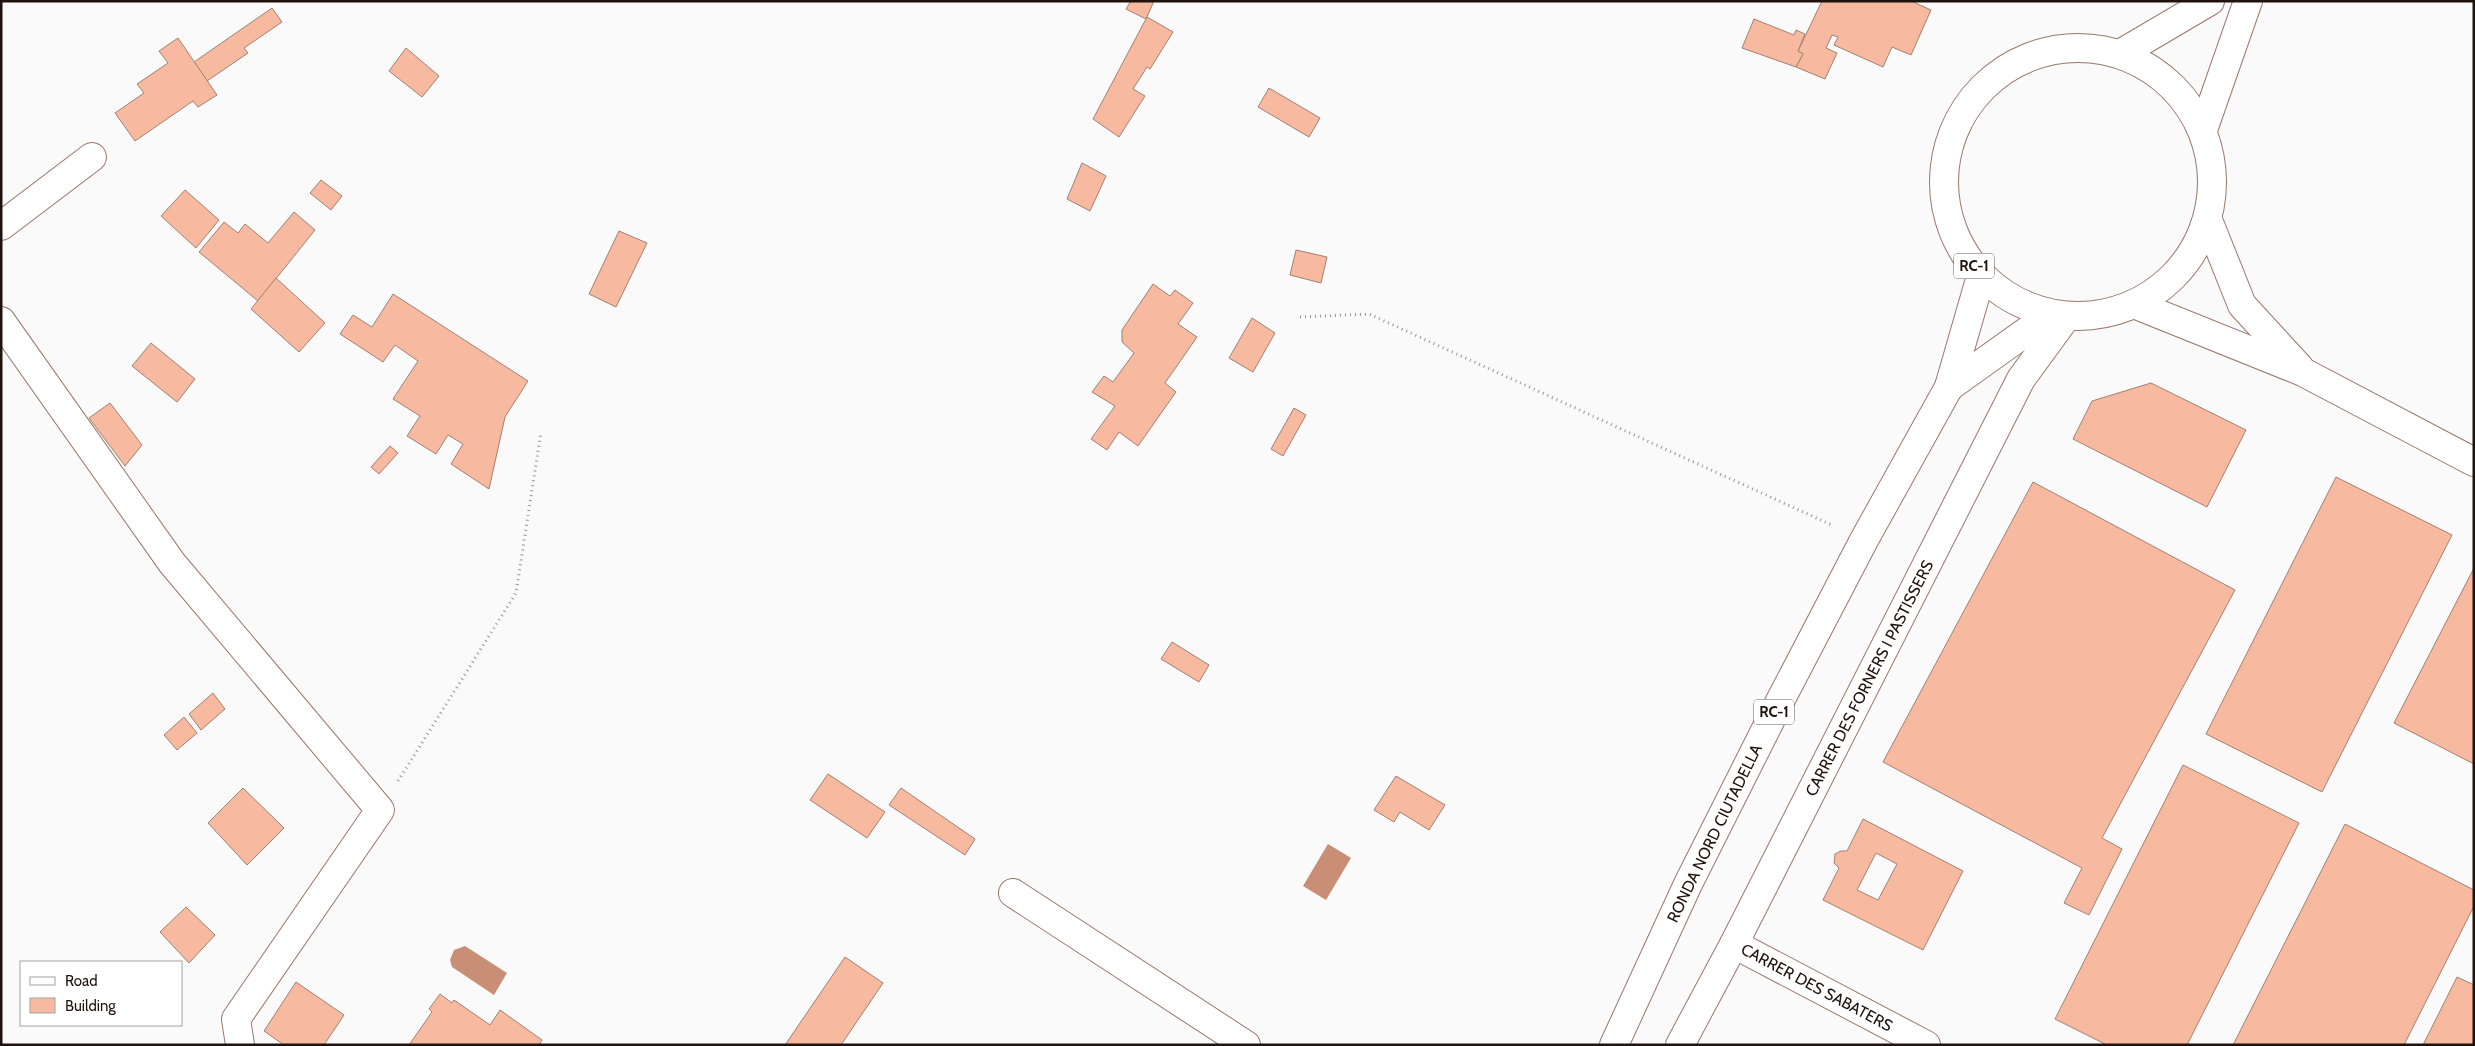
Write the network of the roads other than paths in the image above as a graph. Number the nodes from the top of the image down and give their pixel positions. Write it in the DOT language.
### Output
graph roads {
  1 [pos="2210,1"];
  2 [pos="2248,1"];
  3 [pos="2120,54"];
  4 [pos="2203,130"];
  5 [pos="92,157"];
  6 [pos="2208,220"];
  7 [pos="1,226"];
  8 [pos="1981,276"];
  9 [pos="2134,304"];
  10 [pos="2059,315"];
  11 [pos="1,321"];
  12 [pos="2303,372"];
  13 [pos="1949,387"];
  14 [pos="2474,462"];
  15 [pos="1013,892"];
  16 [pos="1734,944"];
  17 [pos="240,1045"];
  18 [pos="1246,1045"];
  19 [pos="1614,1045"];
  20 [pos="1680,1045"];
  21 [pos="1926,1045"];
  1 -- 3 [label="street"];
  2 -- 4 [label="street"];
  3 -- 4 [label="street, RC-1"];
  3 -- 8 [label="street, RC-1"];
  4 -- 6 [label="street, RC-1"];
  5 -- 7 [label="street"];
  6 -- 9 [label="street, RC-1"];
  6 -- 12 [label="street"];
  8 -- 10 [label="street, RC-1"];
  8 -- 13 [label="street, RONDA NORD CIUTADELLA / RC-1"];
  9 -- 10 [label="street, RC-1"];
  9 -- 12 [label="street"];
  10 -- 13 [label="street, RONDA NORD CIUTADELLA / RC-1"];
  10 -- 16 [label="street, CARRER DES FORNERS I PASTISSERS"];
  11 -- 17 [label="street"];
  12 -- 14 [label="street"];
  13 -- 19 [label="street, RONDA NORD CIUTADELLA / RC-1"];
  15 -- 18 [label="street"];
  16 -- 20 [label="street, CARRER DES FORNERS I PASTISSERS"];
  16 -- 21 [label="street, CARRER DES SABATERS"];
}
